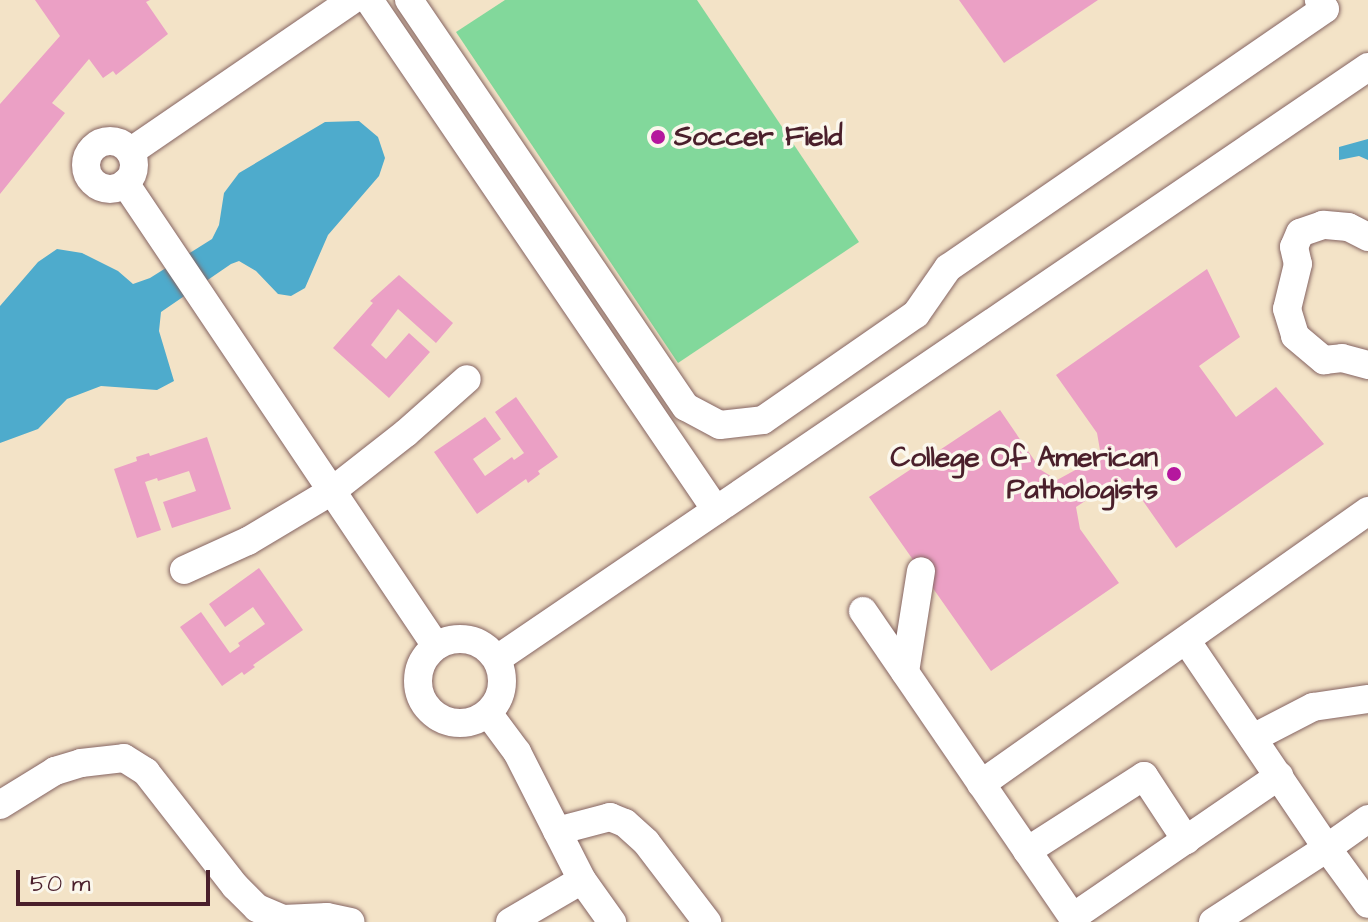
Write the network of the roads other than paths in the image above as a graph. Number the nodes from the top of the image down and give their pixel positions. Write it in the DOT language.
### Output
graph roads {
  1 [pos="352,0"];
  2 [pos="369,0"];
  3 [pos="409,0"];
  4 [pos="1319,0"];
  5 [pos="1368,67"];
  6 [pos="130,152"];
  7 [pos="125,183"];
  8 [pos="1368,237"];
  9 [pos="1368,365"];
  10 [pos="467,379"];
  11 [pos="332,491"];
  12 [pos="716,510"];
  13 [pos="1368,511"];
  14 [pos="184,570"];
  15 [pos="921,571"];
  16 [pos="863,611"];
  17 [pos="1186,640"];
  18 [pos="436,646"];
  19 [pos="497,659"];
  20 [pos="905,672"];
  21 [pos="1368,699"];
  22 [pos="488,713"];
  23 [pos="1253,738"];
  24 [pos="1279,776"];
  25 [pos="981,784"];
  26 [pos="0,805"];
  27 [pos="1368,819"];
  28 [pos="557,831"];
  29 [pos="1186,840"];
  30 [pos="1327,848"];
  31 [pos="1027,851"];
  32 [pos="582,880"];
  33 [pos="1368,904"];
  34 [pos="1074,920"];
  35 [pos="350,922"];
  36 [pos="510,922"];
  37 [pos="612,922"];
  38 [pos="707,922"];
  39 [pos="1213,922"];
  1 -- 6 [label="street"];
  2 -- 12 [label="street"];
  3 -- 4 [label="street"];
  5 -- 12 [label="street"];
  6 -- 7 [label="street"];
  6 -- 7 [label="street"];
  7 -- 11 [label="street"];
  8 -- 9 [label="street"];
  10 -- 11 [label="street"];
  11 -- 14 [label="street"];
  11 -- 18 [label="street"];
  12 -- 19 [label="street"];
  13 -- 17 [label="street"];
  15 -- 20 [label="street"];
  16 -- 20 [label="street"];
  17 -- 23 [label="street"];
  17 -- 25 [label="street"];
  18 -- 19 [label="street"];
  18 -- 22 [label="street"];
  19 -- 22 [label="street"];
  20 -- 25 [label="street"];
  21 -- 23 [label="street"];
  22 -- 28 [label="street"];
  23 -- 24 [label="street"];
  24 -- 29 [label="street"];
  24 -- 30 [label="street"];
  25 -- 31 [label="street"];
  26 -- 35 [label="street"];
  27 -- 30 [label="street"];
  28 -- 32 [label="street"];
  28 -- 38 [label="street"];
  29 -- 31 [label="street"];
  29 -- 34 [label="street"];
  30 -- 33 [label="street"];
  30 -- 39 [label="street"];
  31 -- 34 [label="street"];
  32 -- 36 [label="street"];
  32 -- 37 [label="street"];
}
